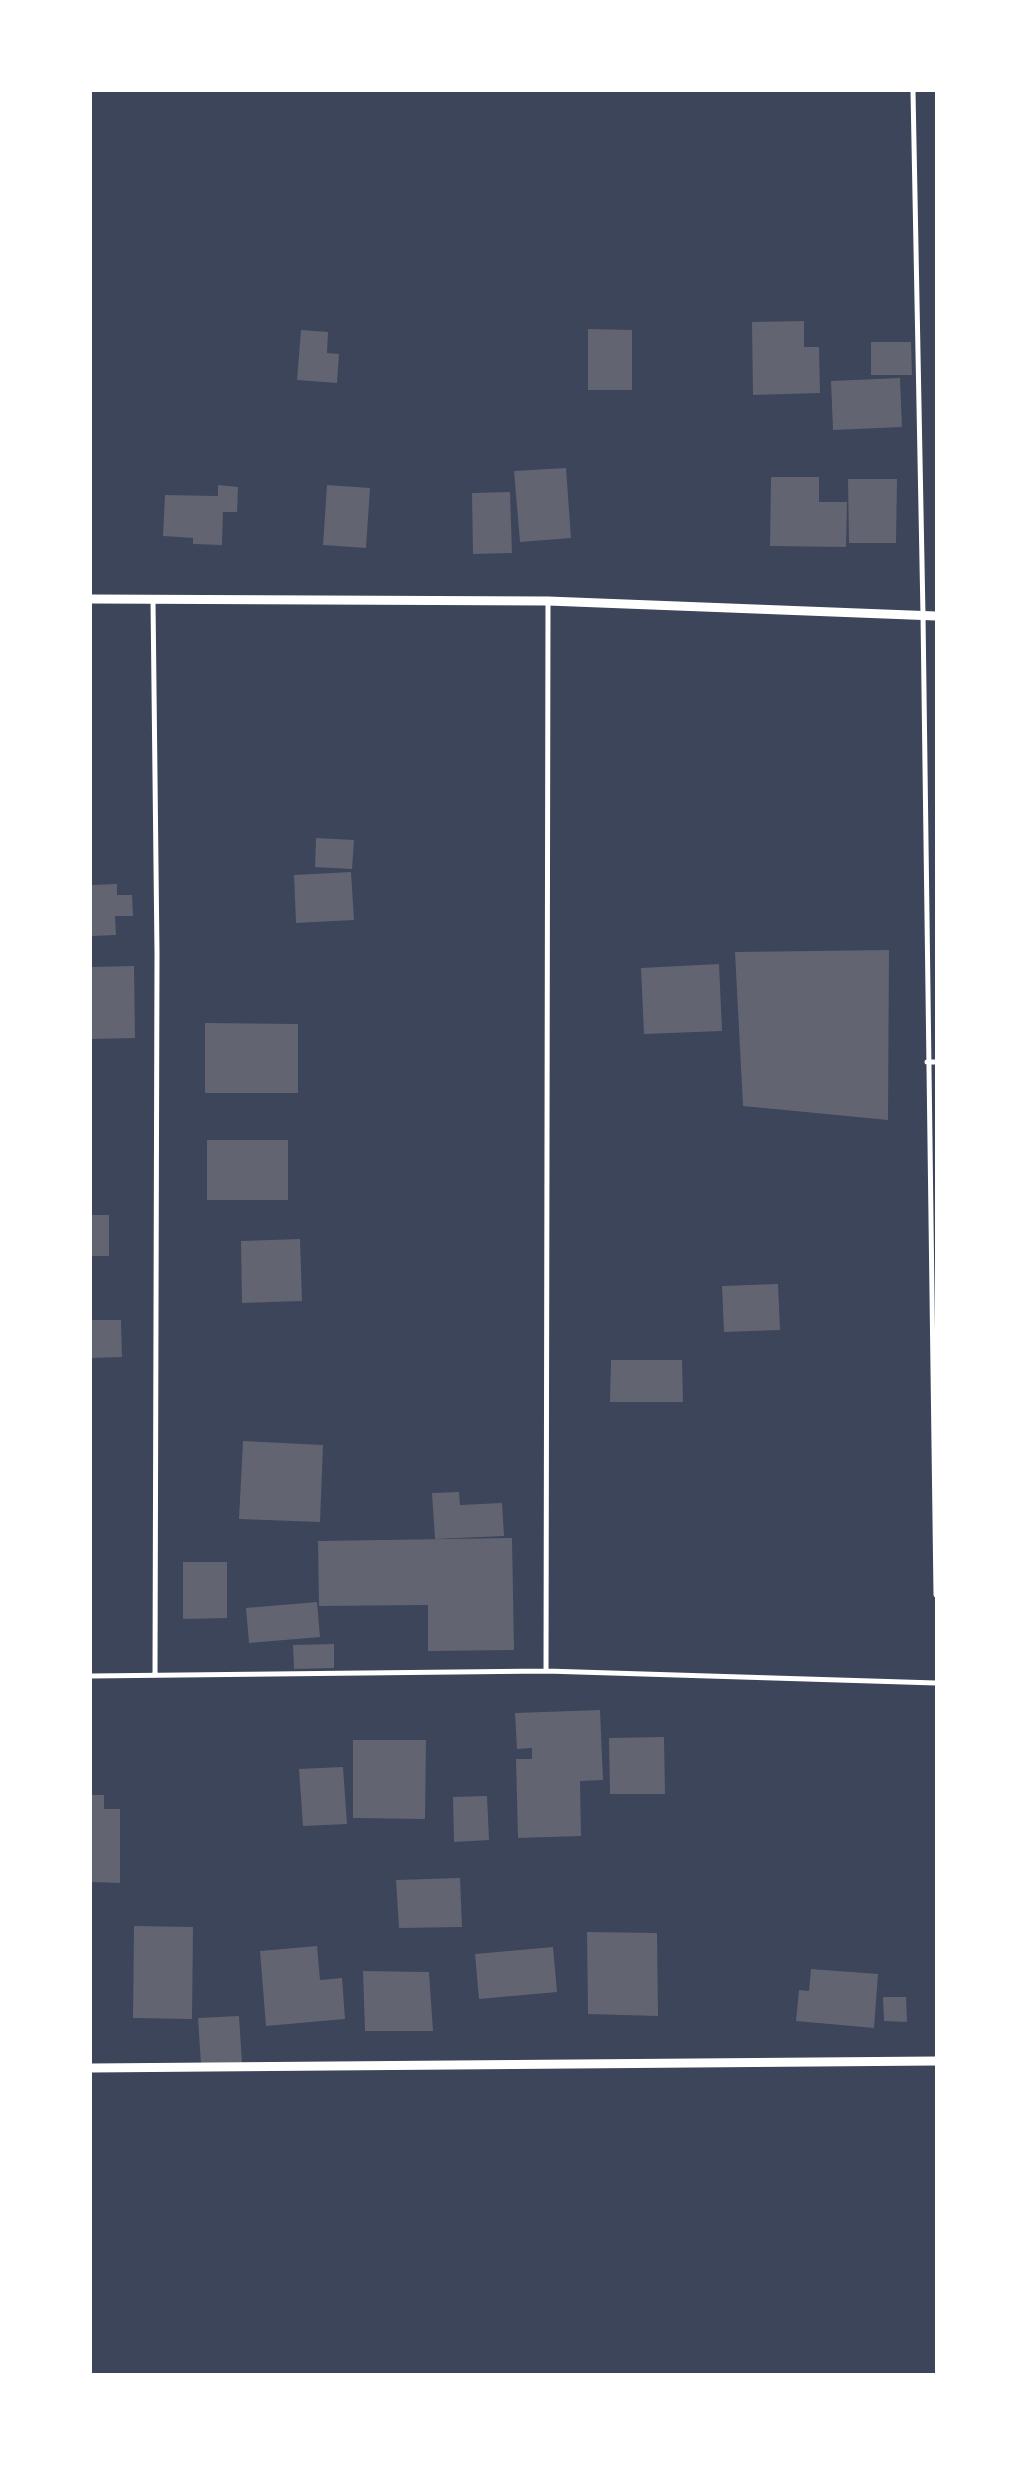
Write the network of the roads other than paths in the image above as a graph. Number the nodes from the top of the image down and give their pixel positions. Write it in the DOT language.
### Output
graph roads {
  1 [pos="913,91"];
  2 [pos="91,599"];
  3 [pos="153,600"];
  4 [pos="548,601"];
  5 [pos="923,615"];
  6 [pos="936,616"];
  7 [pos="927,1062"];
  8 [pos="936,1062"];
  9 [pos="934,1335"];
  10 [pos="936,1595"];
  11 [pos="546,1671"];
  12 [pos="155,1674"];
  13 [pos="91,1676"];
  14 [pos="936,1683"];
  15 [pos="936,2061"];
  16 [pos="91,2068"];
  1 -- 5 [label="street"];
  2 -- 3 [label="street"];
  3 -- 4 [label="street"];
  3 -- 12 [label="street"];
  4 -- 5 [label="street"];
  4 -- 11 [label="street"];
  5 -- 6 [label="street"];
  5 -- 7 [label="street"];
  7 -- 8 [label="street"];
  7 -- 9 [label="street"];
  9 -- 10 [label="street"];
  11 -- 12 [label="street"];
  11 -- 14 [label="street"];
  12 -- 13 [label="street"];
  15 -- 16 [label="street"];
}
